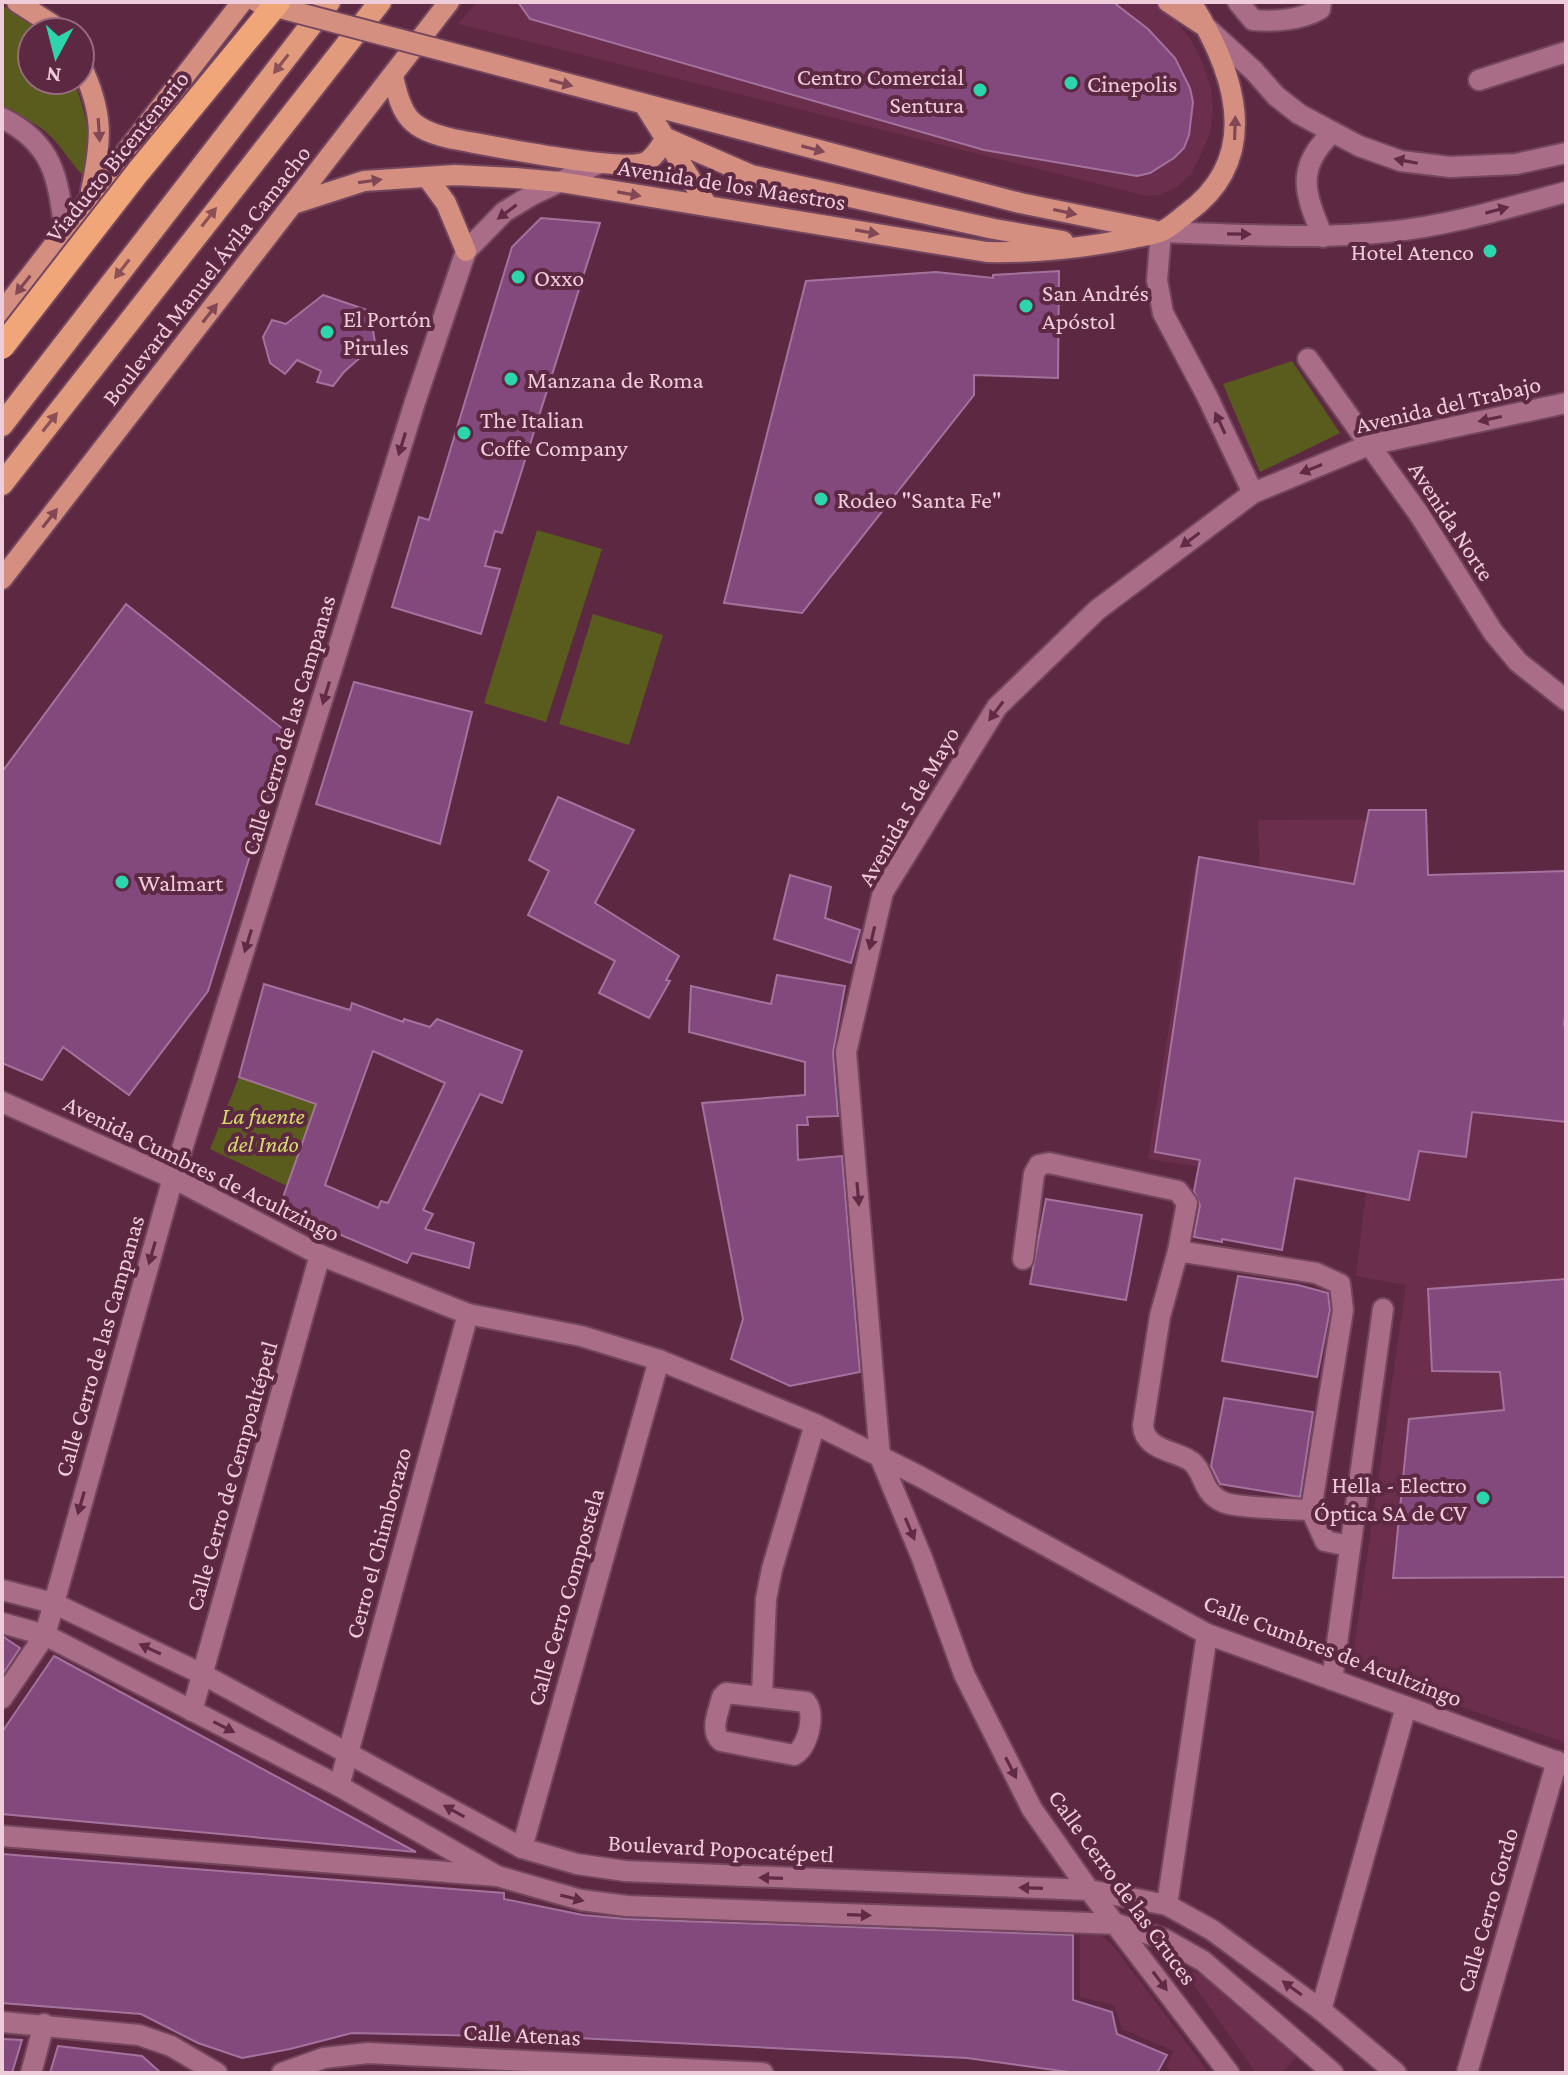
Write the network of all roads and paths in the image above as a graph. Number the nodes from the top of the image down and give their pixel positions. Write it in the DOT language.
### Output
graph roads {
  1 [pos="17,2"];
  2 [pos="242,2"];
  3 [pos="257,2"];
  4 [pos="278,2"];
  5 [pos="329,2"];
  6 [pos="380,2"];
  7 [pos="449,2"];
  8 [pos="1168,2"];
  9 [pos="1191,2"];
  10 [pos="1238,2"];
  11 [pos="1320,6"];
  12 [pos="39,16"];
  13 [pos="1208,29"];
  14 [pos="1566,52"];
  15 [pos="393,76"];
  16 [pos="1479,80"];
  17 [pos="93,96"];
  18 [pos="645,106"];
  19 [pos="2,118"];
  20 [pos="1333,132"];
  21 [pos="666,138"];
  22 [pos="1566,153"];
  23 [pos="600,163"];
  24 [pos="427,177"];
  25 [pos="560,182"];
  26 [pos="1566,192"];
  27 [pos="89,198"];
  28 [pos="296,203"];
  29 [pos="707,205"];
  30 [pos="1161,232"];
  31 [pos="65,233"];
  32 [pos="1323,237"];
  33 [pos="1095,246"];
  34 [pos="466,251"];
  35 [pos="2,312"];
  36 [pos="2,347"];
  37 [pos="1308,359"];
  38 [pos="1566,403"];
  39 [pos="4,420"];
  40 [pos="1369,445"];
  41 [pos="2,484"];
  42 [pos="1253,493"];
  43 [pos="2,579"];
  44 [pos="1566,700"];
  45 [pos="2,1102"];
  46 [pos="173,1178"];
  47 [pos="1178,1251"];
  48 [pos="320,1255"];
  49 [pos="1023,1259"];
  50 [pos="1383,1309"];
  51 [pos="468,1314"];
  52 [pos="659,1360"];
  53 [pos="815,1424"];
  54 [pos="880,1457"];
  55 [pos="919,1476"];
  56 [pos="1311,1510"];
  57 [pos="1349,1546"];
  58 [pos="2,1590"];
  59 [pos="53,1603"];
  60 [pos="2,1623"];
  61 [pos="1207,1634"];
  62 [pos="45,1635"];
  63 [pos="202,1674"];
  64 [pos="1332,1680"];
  65 [pos="762,1696"];
  66 [pos="2,1698"];
  67 [pos="1406,1707"];
  68 [pos="192,1711"];
  69 [pos="347,1753"];
  70 [pos="1562,1763"];
  71 [pos="339,1786"];
  72 [pos="2,1836"];
  73 [pos="522,1848"];
  74 [pos="497,1876"];
  75 [pos="1089,1890"];
  76 [pos="1167,1905"];
  77 [pos="1117,1924"];
  78 [pos="1321,2010"];
  79 [pos="2,2022"];
  80 [pos="44,2024"];
  81 [pos="171,2046"];
  82 [pos="430,2064"];
  83 [pos="606,2069"];
  84 [pos="31,2073"];
  85 [pos="185,2073"];
  86 [pos="217,2073"];
  87 [pos="282,2073"];
  88 [pos="763,2073"];
  89 [pos="1229,2073"];
  90 [pos="1333,2073"];
  91 [pos="1396,2073"];
  92 [pos="1467,2073"];
  1 -- 12 [label="main road"];
  2 -- 27 [label="main road"];
  3 -- 18 [label="main road, Avenida de los Maestros, one-way, bridge"];
  4 -- 36 [label="highway, Viaducto Bicentenario, bridge"];
  5 -- 39 [label="highway, one-way"];
  41 -- 6 [label="highway, Boulevard Manuel Ávila Camacho, one-way"];
  7 -- 15 [label="main road, Boulevard Manuel Ávila Camacho"];
  8 -- 13 [label="main road"];
  9 -- 13 [label="main road"];
  10 -- 11 [label="street"];
  13 -- 20 [label="street"];
  30 -- 13 [label="main road, one-way"];
  14 -- 16 [label="street"];
  15 -- 23 [label="main road"];
  15 -- 28 [label="main road, Boulevard Manuel Ávila Camacho"];
  17 -- 27 [label="main road, one-way"];
  18 -- 21 [label="main road"];
  18 -- 30 [label="main road, Avenida de los Maestros, one-way"];
  19 -- 31 [label="street"];
  22 -- 20 [label="street, one-way"];
  20 -- 32 [label="street"];
  21 -- 23 [label="main road"];
  21 -- 29 [label="main road"];
  21 -- 33 [label="main road"];
  23 -- 25 [label="street, Calle Cerro de las Campanas"];
  24 -- 25 [label="main road, Avenida de los Maestros"];
  28 -- 24 [label="main road, Avenida de los Maestros, one-way"];
  24 -- 34 [label="main road"];
  25 -- 29 [label="main road, Avenida de los Maestros, one-way"];
  25 -- 34 [label="street, Calle Cerro de las Campanas, one-way"];
  32 -- 26 [label="street, Avenida de los Maestros, one-way"];
  27 -- 31 [label="main road"];
  43 -- 28 [label="main road, Boulevard Manuel Ávila Camacho, one-way"];
  29 -- 33 [label="main road, Avenida de los Maestros, one-way"];
  30 -- 32 [label="street, Avenida de los Maestros, one-way"];
  30 -- 33 [label="main road, Avenida de los Maestros"];
  42 -- 30 [label="street, one-way"];
  31 -- 35 [label="main road, one-way"];
  34 -- 46 [label="street, Calle Cerro de las Campanas, one-way"];
  37 -- 40 [label="street, Avenida Norte"];
  38 -- 40 [label="street, Avenida del Trabajo, one-way"];
  40 -- 42 [label="street, Avenida del Trabajo, one-way"];
  40 -- 44 [label="street, Avenida Norte"];
  42 -- 54 [label="street, Avenida 5 de Mayo, one-way"];
  45 -- 46 [label="street, Avenida Cumbres de Acultzingo"];
  46 -- 48 [label="street, Avenida Cumbres de Acultzingo"];
  46 -- 59 [label="street, Calle Cerro de las Campanas, one-way"];
  47 -- 49 [label="street"];
  47 -- 56 [label="street"];
  47 -- 56 [label="street"];
  48 -- 51 [label="street, Avenida Cumbres de Acultzingo"];
  48 -- 63 [label="street, Calle Cerro de Cempoaltépetl"];
  50 -- 57 [label="street"];
  51 -- 52 [label="street, Avenida Cumbres de Acultzingo"];
  51 -- 69 [label="street, Cerro el Chimborazo"];
  52 -- 53 [label="street, Avenida Cumbres de Acultzingo"];
  52 -- 73 [label="street, Calle Cerro Compostela"];
  53 -- 54 [label="street, Avenida Cumbres de Acultzingo"];
  53 -- 65 [label="street"];
  54 -- 55 [label="street, Avenida Cumbres de Acultzingo"];
  54 -- 75 [label="street, Calle Cerro de las Cruces, one-way"];
  55 -- 61 [label="street, Calle Cumbres de Acultzingo"];
  56 -- 57 [label="street"];
  57 -- 64 [label="street"];
  58 -- 59 [label="street, Boulevard Popocatépetl"];
  59 -- 62 [label="street, Calle Cerro de las Campanas"];
  63 -- 59 [label="street, Boulevard Popocatépetl, one-way"];
  60 -- 62 [label="street"];
  61 -- 64 [label="street, Calle Cumbres de Acultzingo"];
  61 -- 76 [label="street"];
  62 -- 66 [label="street"];
  62 -- 68 [label="street"];
  63 -- 68 [label="street, Calle Cerro de Cempoaltépetl"];
  63 -- 69 [label="street, Boulevard Popocatépetl"];
  64 -- 67 [label="street, Calle Cumbres de Acultzingo"];
  65 -- 65 [label="street"];
  67 -- 70 [label="street, Calle Cumbres de Acultzingo"];
  67 -- 78 [label="street"];
  68 -- 71 [label="street, one-way"];
  69 -- 71 [label="street, Cerro el Chimborazo"];
  73 -- 69 [label="street, Boulevard Popocatépetl, one-way"];
  70 -- 92 [label="street, Calle Cerro Gordo"];
  71 -- 74 [label="street"];
  72 -- 74 [label="street"];
  75 -- 73 [label="street, Boulevard Popocatépetl, one-way"];
  74 -- 77 [label="street, one-way"];
  75 -- 76 [label="street, Boulevard Popocatépetl"];
  75 -- 77 [label="street, Calle Cerro de las Cruces"];
  78 -- 76 [label="street, Boulevard Popocatépetl, one-way"];
  77 -- 89 [label="street, Calle Cerro de las Cruces, one-way"];
  77 -- 90 [label="street"];
  78 -- 91 [label="street, Boulevard Popocatépetl"];
  79 -- 80 [label="street"];
  80 -- 81 [label="street"];
  80 -- 84 [label="street"];
  81 -- 85 [label="street"];
  81 -- 86 [label="street"];
  82 -- 83 [label="street, Calle Atenas"];
  82 -- 87 [label="street, Calle Atenas"];
  83 -- 88 [label="street, Calle Atenas"];
}
